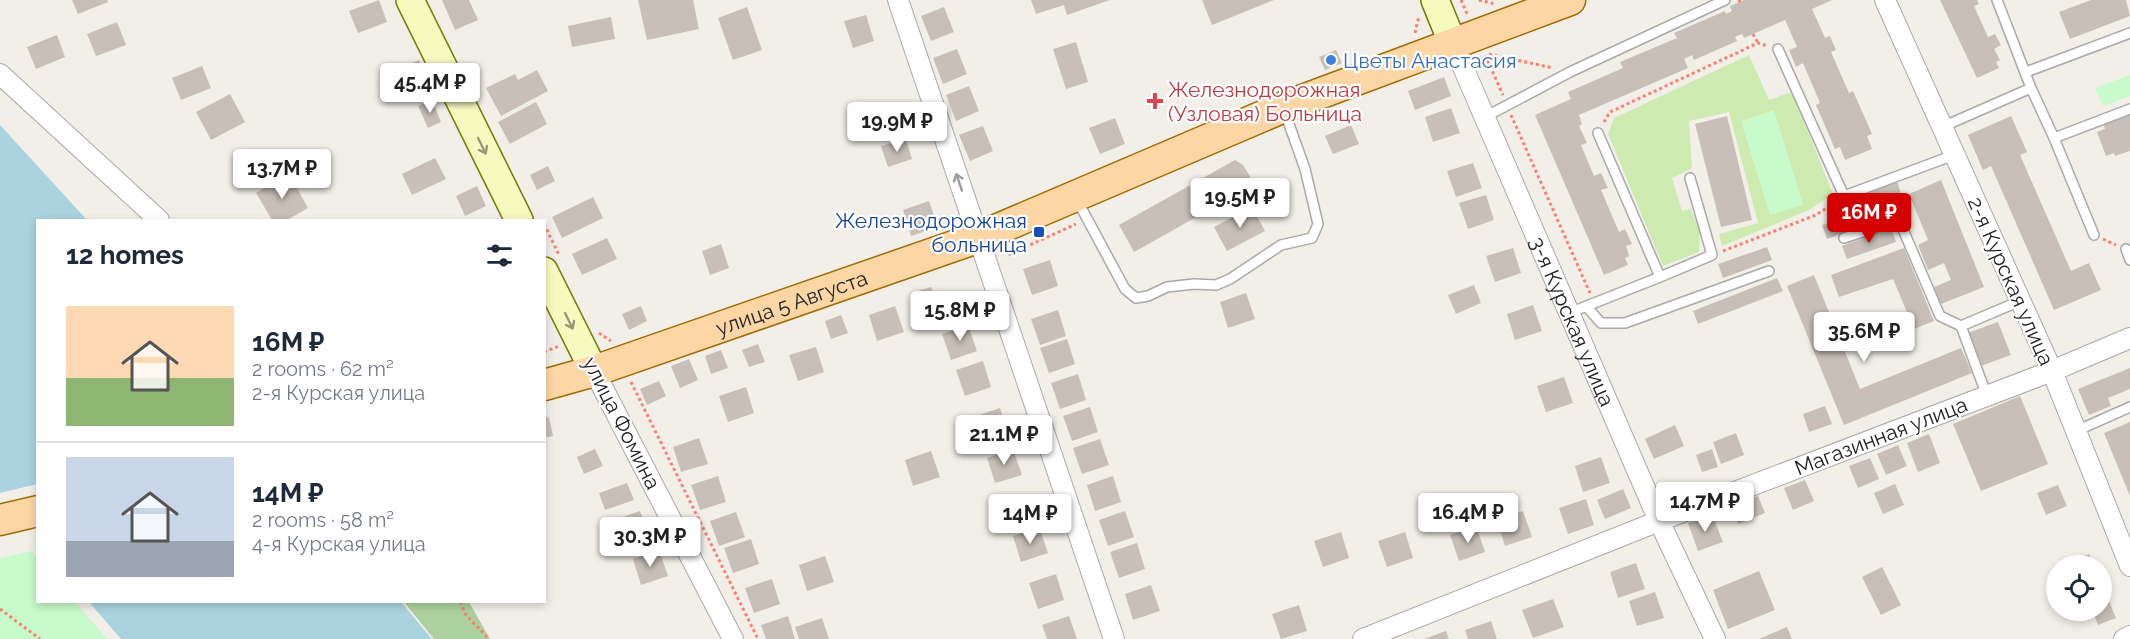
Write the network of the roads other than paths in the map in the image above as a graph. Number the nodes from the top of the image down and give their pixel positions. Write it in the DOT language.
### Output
graph roads {
  1 [pos="410,0"];
  2 [pos="898,0"];
  3 [pos="1570,0"];
  4 [pos="1725,0"];
  5 [pos="1885,0"];
  6 [pos="1996,0"];
  7 [pos="1428,6"];
  8 [pos="2130,33"];
  9 [pos="1468,48"];
  10 [pos="1778,49"];
  11 [pos="2026,72"];
  12 [pos="0,74"];
  13 [pos="2031,88"];
  14 [pos="1284,108"];
  15 [pos="2130,109"];
  16 [pos="1485,117"];
  17 [pos="1942,127"];
  18 [pos="1598,133"];
  19 [pos="2054,138"];
  20 [pos="1954,155"];
  21 [pos="1690,178"];
  22 [pos="1074,195"];
  23 [pos="158,219"];
  24 [pos="519,219"];
  25 [pos="2094,235"];
  26 [pos="977,238"];
  27 [pos="1844,238"];
  28 [pos="2126,249"];
  29 [pos="2130,260"];
  30 [pos="552,264"];
  31 [pos="1769,271"];
  32 [pos="1659,277"];
  33 [pos="2020,301"];
  34 [pos="1583,307"];
  35 [pos="1960,326"];
  36 [pos="2130,338"];
  37 [pos="594,371"];
  38 [pos="2052,371"];
  39 [pos="546,384"];
  40 [pos="1987,396"];
  41 [pos="2130,407"];
  42 [pos="2076,431"];
  43 [pos="36,511"];
  44 [pos="0,520"];
  45 [pos="1659,521"];
  46 [pos="2130,566"];
  47 [pos="2130,636"];
  48 [pos="733,639"];
  49 [pos="1114,639"];
  50 [pos="1363,639"];
  51 [pos="1715,639"];
  52 [pos="2124,639"];
  1 -- 24 [label="street, one-way"];
  26 -- 2 [label="street, one-way"];
  3 -- 9 [label="main road, улица 5 Августа"];
  4 -- 16 [label="lane"];
  5 -- 17 [label="street, 2-я Курская улица"];
  6 -- 11 [label="lane"];
  7 -- 9 [label="street, 3-я Курская улица"];
  8 -- 11 [label="lane"];
  9 -- 14 [label="main road, улица 5 Августа"];
  9 -- 16 [label="street, 3-я Курская улица"];
  10 -- 20 [label="lane"];
  11 -- 13 [label="lane"];
  12 -- 23 [label="street"];
  13 -- 17 [label="lane"];
  13 -- 19 [label="lane"];
  14 -- 22 [label="main road, улица 5 Августа"];
  14 -- 22 [label="lane"];
  15 -- 19 [label="lane"];
  16 -- 34 [label="street, 3-я Курская улица"];
  17 -- 20 [label="street, 2-я Курская улица"];
  18 -- 32 [label="lane"];
  19 -- 25 [label="lane"];
  20 -- 33 [label="street, 2-я Курская улица"];
  21 -- 32 [label="lane"];
  22 -- 26 [label="main road, улица 5 Августа"];
  26 -- 37 [label="main road, улица 5 Августа"];
  26 -- 49 [label="street"];
  27 -- 35 [label="lane"];
  28 -- 29 [label="lane"];
  30 -- 37 [label="street, улица Фомина, one-way"];
  31 -- 34 [label="lane"];
  32 -- 34 [label="lane"];
  33 -- 35 [label="lane"];
  33 -- 38 [label="street, 2-я Курская улица"];
  34 -- 45 [label="street, 3-я Курская улица"];
  35 -- 40 [label="lane"];
  36 -- 38 [label="street, Магазинная улица"];
  37 -- 39 [label="main road, улица 5 Августа"];
  37 -- 48 [label="street, улица Фомина"];
  38 -- 40 [label="street, Магазинная улица"];
  38 -- 42 [label="street, 2-я Курская улица"];
  40 -- 45 [label="street, Магазинная улица"];
  41 -- 42 [label="lane"];
  42 -- 46 [label="street, 2-я Курская улица"];
  43 -- 44 [label="main road"];
  45 -- 50 [label="street, Магазинная улица"];
  45 -- 51 [label="street, 3-я Курская улица"];
  47 -- 52 [label="street"];
}
